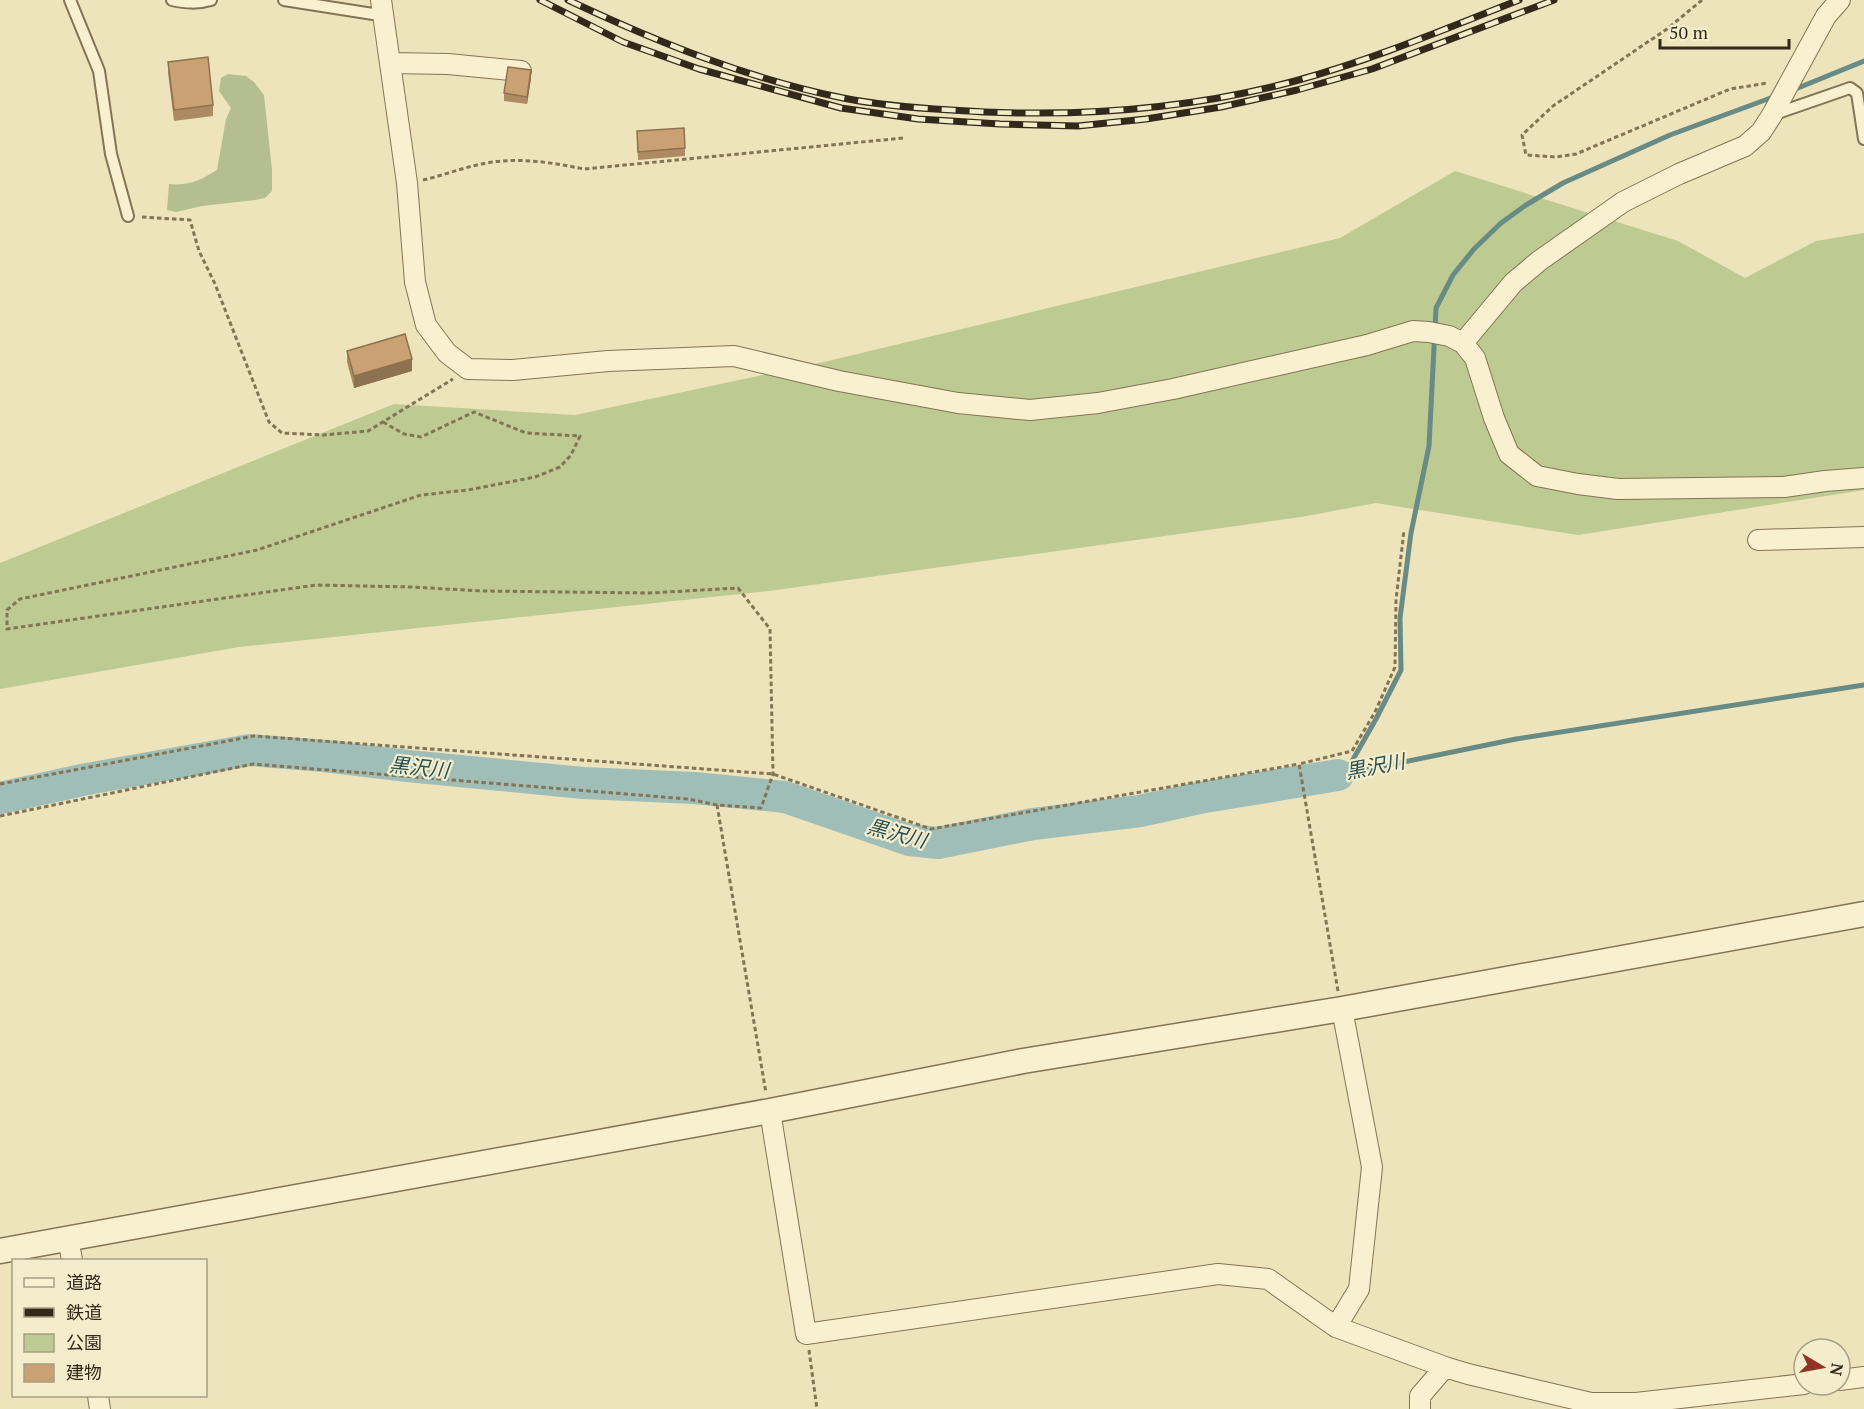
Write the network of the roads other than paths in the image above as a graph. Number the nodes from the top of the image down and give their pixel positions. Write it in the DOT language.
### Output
graph roads {
  1 [pos="69,0"];
  2 [pos="172,0"];
  3 [pos="211,0"];
  4 [pos="284,0"];
  5 [pos="1840,0"];
  6 [pos="382,7"];
  7 [pos="390,63"];
  8 [pos="521,71"];
  9 [pos="1775,111"];
  10 [pos="1864,139"];
  11 [pos="128,216"];
  12 [pos="1463,343"];
  13 [pos="1864,478"];
  14 [pos="1864,537"];
  15 [pos="1758,540"];
  16 [pos="1864,914"];
  17 [pos="1342,1009"];
  18 [pos="770,1111"];
  19 [pos="70,1249"];
  20 [pos="0,1251"];
  21 [pos="1335,1327"];
  22 [pos="1445,1367"];
  23 [pos="1792,1386"];
  24 [pos="1692,1403"];
  25 [pos="1420,1409"];
  1 -- 11 [label="lane"];
  2 -- 3 [label="lane"];
  4 -- 6 [label="lane"];
  5 -- 9 [label="street"];
  6 -- 7 [label="street"];
  7 -- 8 [label="street"];
  7 -- 12 [label="street"];
  9 -- 10 [label="lane"];
  9 -- 12 [label="street"];
  12 -- 13 [label="street"];
  14 -- 15 [label="street"];
  16 -- 17 [label="street"];
  17 -- 18 [label="street"];
  17 -- 21 [label="street"];
  18 -- 19 [label="street"];
  18 -- 21 [label="street"];
  19 -- 20 [label="street"];
  21 -- 22 [label="street"];
  22 -- 24 [label="street"];
  22 -- 25 [label="street"];
  23 -- 24 [label="street"];
}
